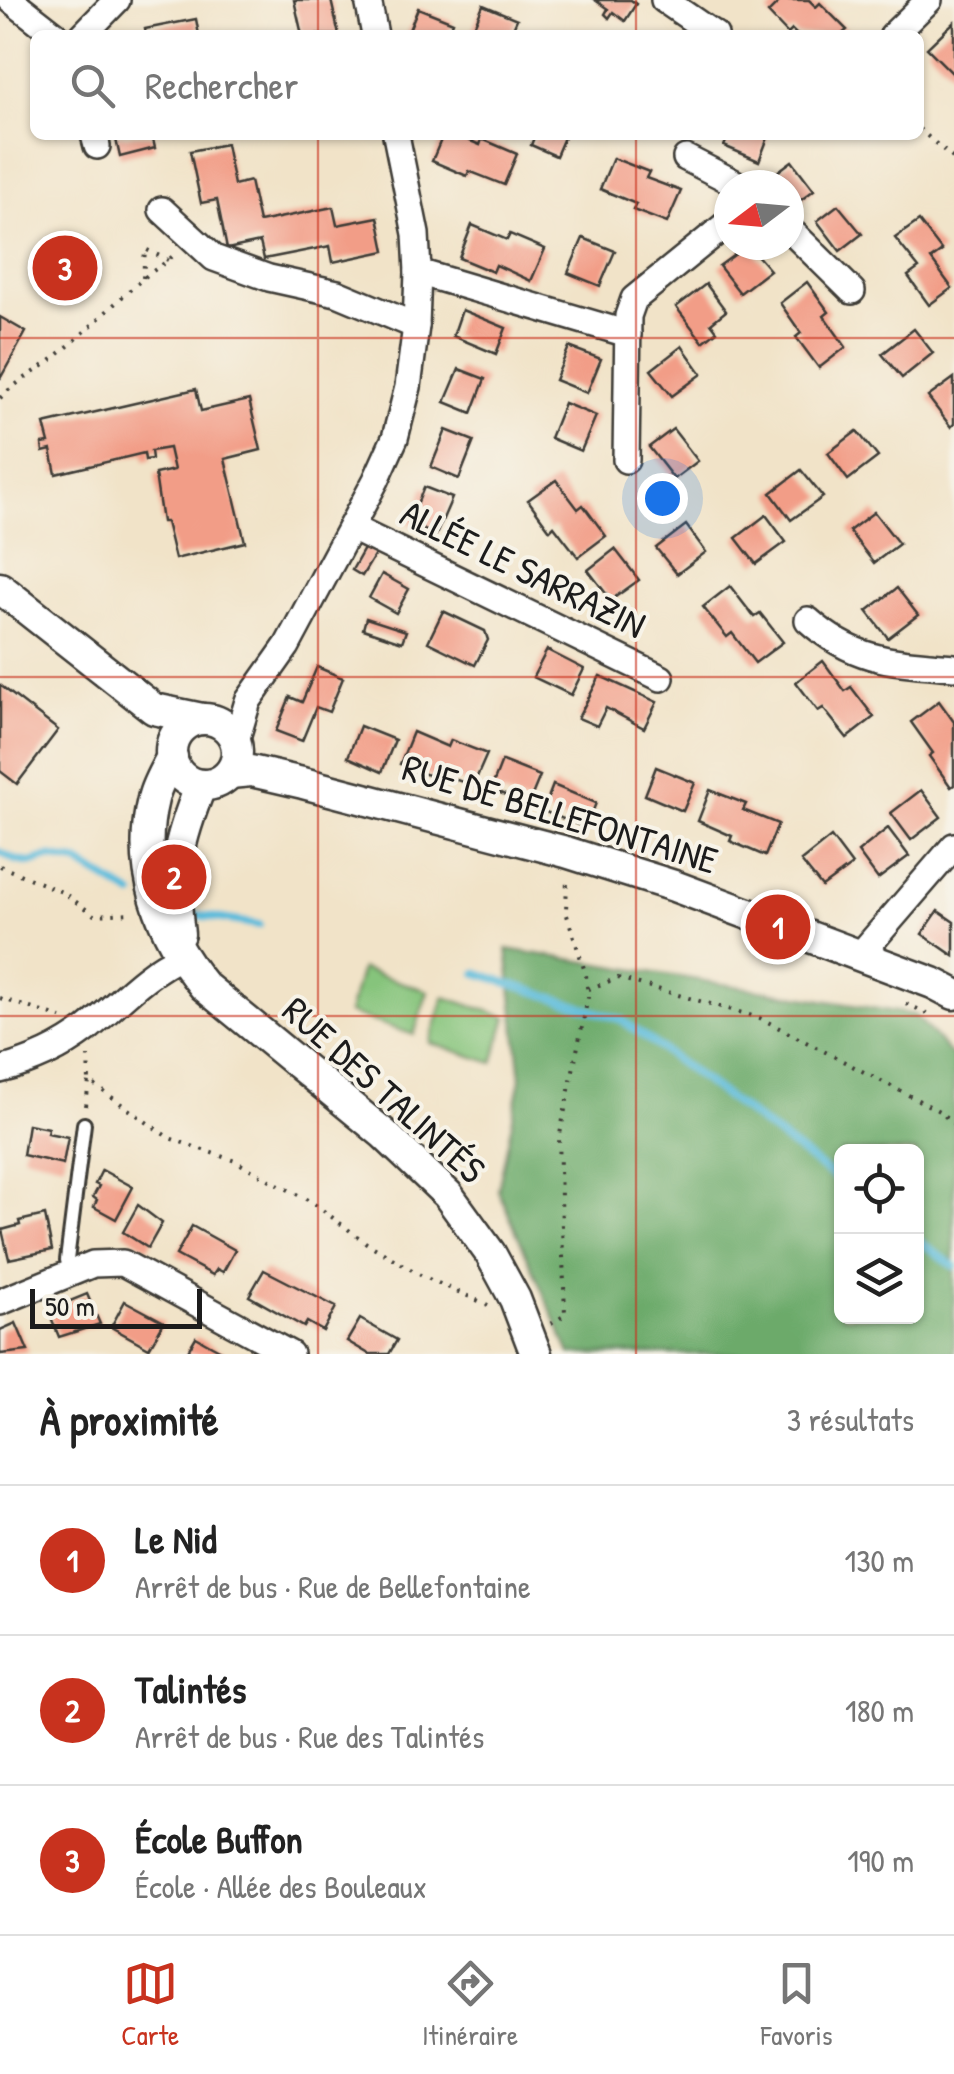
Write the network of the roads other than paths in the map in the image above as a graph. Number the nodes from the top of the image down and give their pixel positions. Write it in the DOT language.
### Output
graph roads {
  1 [pos="11,0"];
  2 [pos="117,0"];
  3 [pos="368,0"];
  4 [pos="664,0"];
  5 [pos="929,0"];
  6 [pos="50,30"];
  7 [pos="88,30"];
  8 [pos="374,30"];
  9 [pos="707,30"];
  10 [pos="898,30"];
  11 [pos="397,140"];
  12 [pos="686,158"];
  13 [pos="714,172"];
  14 [pos="162,210"];
  15 [pos="714,234"];
  16 [pos="804,244"];
  17 [pos="418,272"];
  18 [pos="852,291"];
  19 [pos="416,326"];
  20 [pos="628,334"];
  21 [pos="626,460"];
  22 [pos="352,528"];
  23 [pos="0,588"];
  24 [pos="808,620"];
  25 [pos="954,667"];
  26 [pos="661,678"];
  27 [pos="248,701"];
  28 [pos="154,709"];
  29 [pos="206,719"];
  30 [pos="172,750"];
  31 [pos="238,758"];
  32 [pos="201,785"];
  33 [pos="954,846"];
  34 [pos="182,956"];
  35 [pos="860,956"];
  36 [pos="947,1006"];
  37 [pos="0,1070"];
  38 [pos="84,1124"];
  39 [pos="71,1272"];
  40 [pos="0,1302"];
  41 [pos="534,1346"];
  42 [pos="290,1354"];
  1 -- 6 [label="street"];
  2 -- 7 [label="street"];
  3 -- 8 [label="street"];
  4 -- 9 [label="street"];
  5 -- 10 [label="street"];
  11 -- 17 [label="street"];
  12 -- 13 [label="street"];
  14 -- 19 [label="street"];
  15 -- 20 [label="street"];
  16 -- 18 [label="street"];
  17 -- 19 [label="street"];
  17 -- 20 [label="street"];
  19 -- 22 [label="street"];
  20 -- 21 [label="street"];
  22 -- 26 [label="street, ALLÉE LE SARRAZIN"];
  22 -- 27 [label="street"];
  23 -- 28 [label="street"];
  24 -- 25 [label="street"];
  27 -- 29 [label="street"];
  27 -- 31 [label="street"];
  28 -- 29 [label="street"];
  28 -- 30 [label="street"];
  29 -- 30 [label="street"];
  29 -- 31 [label="street"];
  30 -- 32 [label="street"];
  30 -- 34 [label="street, RUE DES TALINTÉS"];
  31 -- 32 [label="street"];
  31 -- 35 [label="street, RUE DE BELLEFONTAINE"];
  32 -- 34 [label="street"];
  33 -- 35 [label="street"];
  34 -- 37 [label="street"];
  34 -- 41 [label="street, RUE DES TALINTÉS"];
  35 -- 36 [label="street, RUE DE BELLEFONTAINE"];
  38 -- 39 [label="lane"];
  39 -- 40 [label="street"];
  39 -- 42 [label="street"];
}
